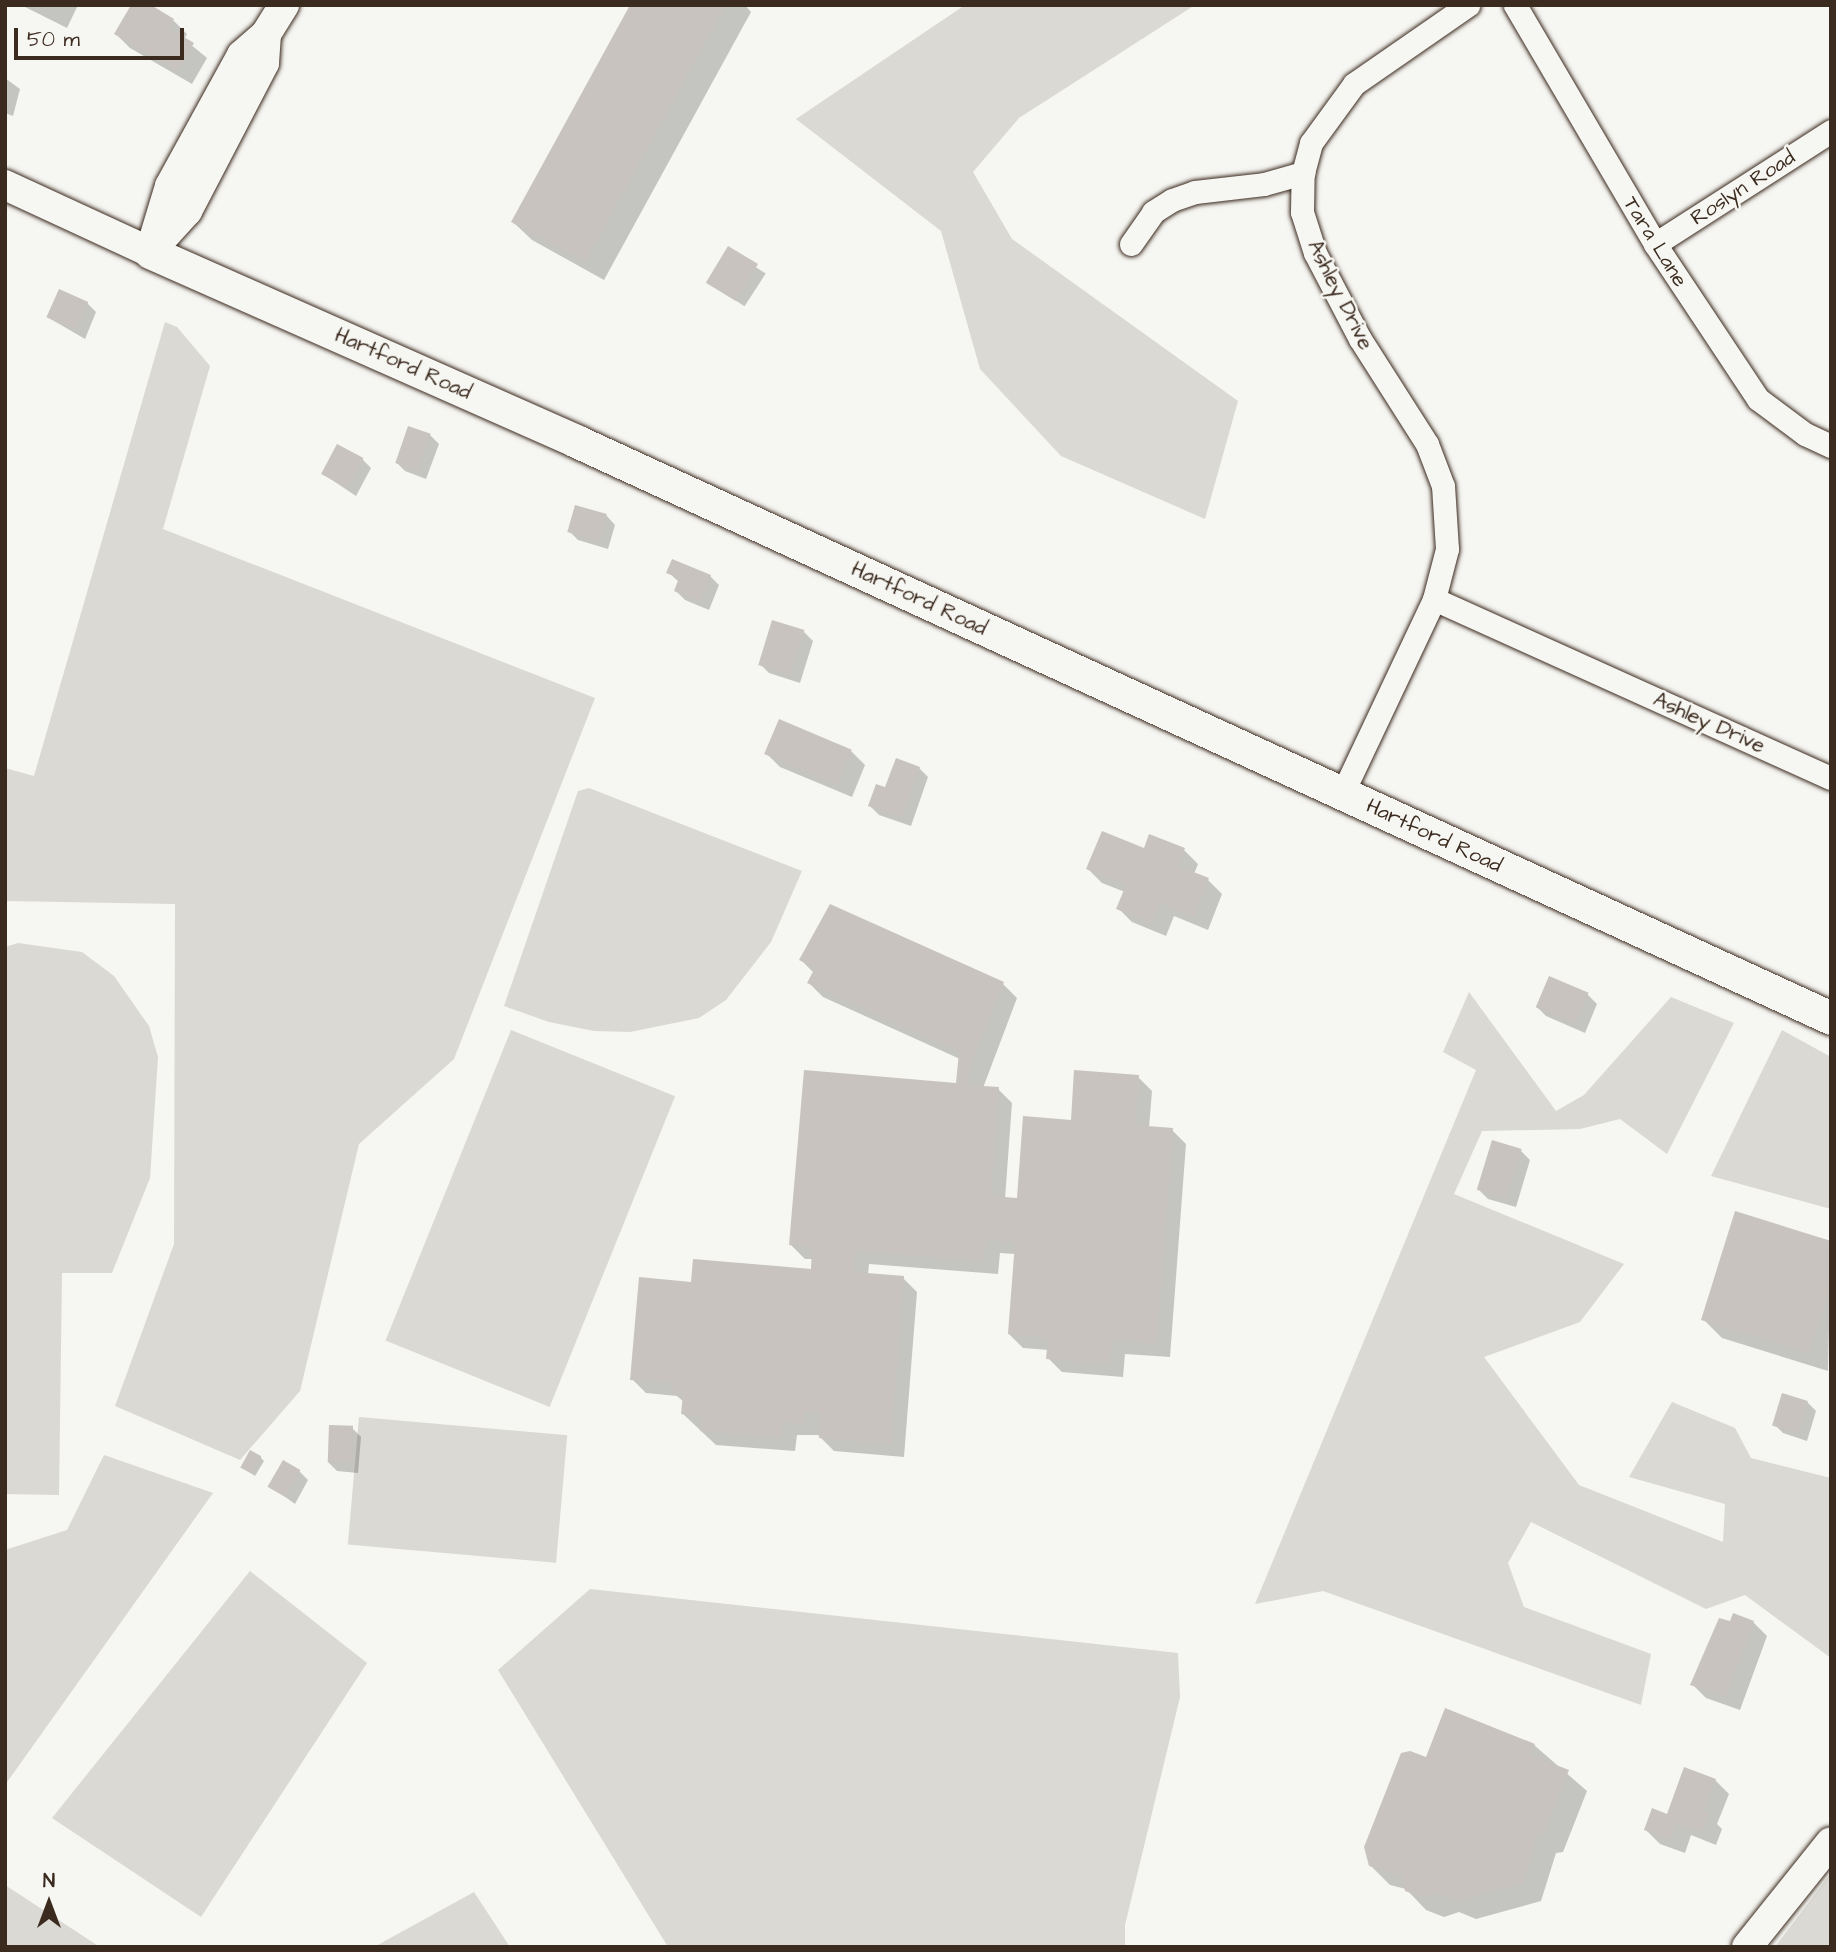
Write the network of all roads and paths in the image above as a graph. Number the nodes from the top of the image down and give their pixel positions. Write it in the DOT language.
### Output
graph roads {
  1 [pos="284,5"];
  2 [pos="1468,5"];
  3 [pos="1515,5"];
  4 [pos="1831,131"];
  5 [pos="1303,173"];
  6 [pos="5,185"];
  7 [pos="1131,244"];
  8 [pos="1655,244"];
  9 [pos="150,252"];
  10 [pos="1831,446"];
  11 [pos="1434,599"];
  12 [pos="1831,778"];
  13 [pos="1342,794"];
  14 [pos="1831,1018"];
  15 [pos="1831,1842"];
  16 [pos="1747,1947"];
  1 -- 9 [label="street"];
  2 -- 5 [label="street, Ashley Drive"];
  3 -- 8 [label="street, Tara Lane"];
  4 -- 8 [label="street, Roslyn Road"];
  5 -- 7 [label="street"];
  5 -- 11 [label="street, Ashley Drive"];
  6 -- 9 [label="street, Hartford Road"];
  8 -- 10 [label="street, Tara Lane"];
  9 -- 13 [label="main road, Hartford Road"];
  11 -- 12 [label="street, Ashley Drive"];
  11 -- 13 [label="street, Ashley Drive"];
  13 -- 14 [label="main road, Hartford Road"];
  15 -- 16 [label="street"];
}
